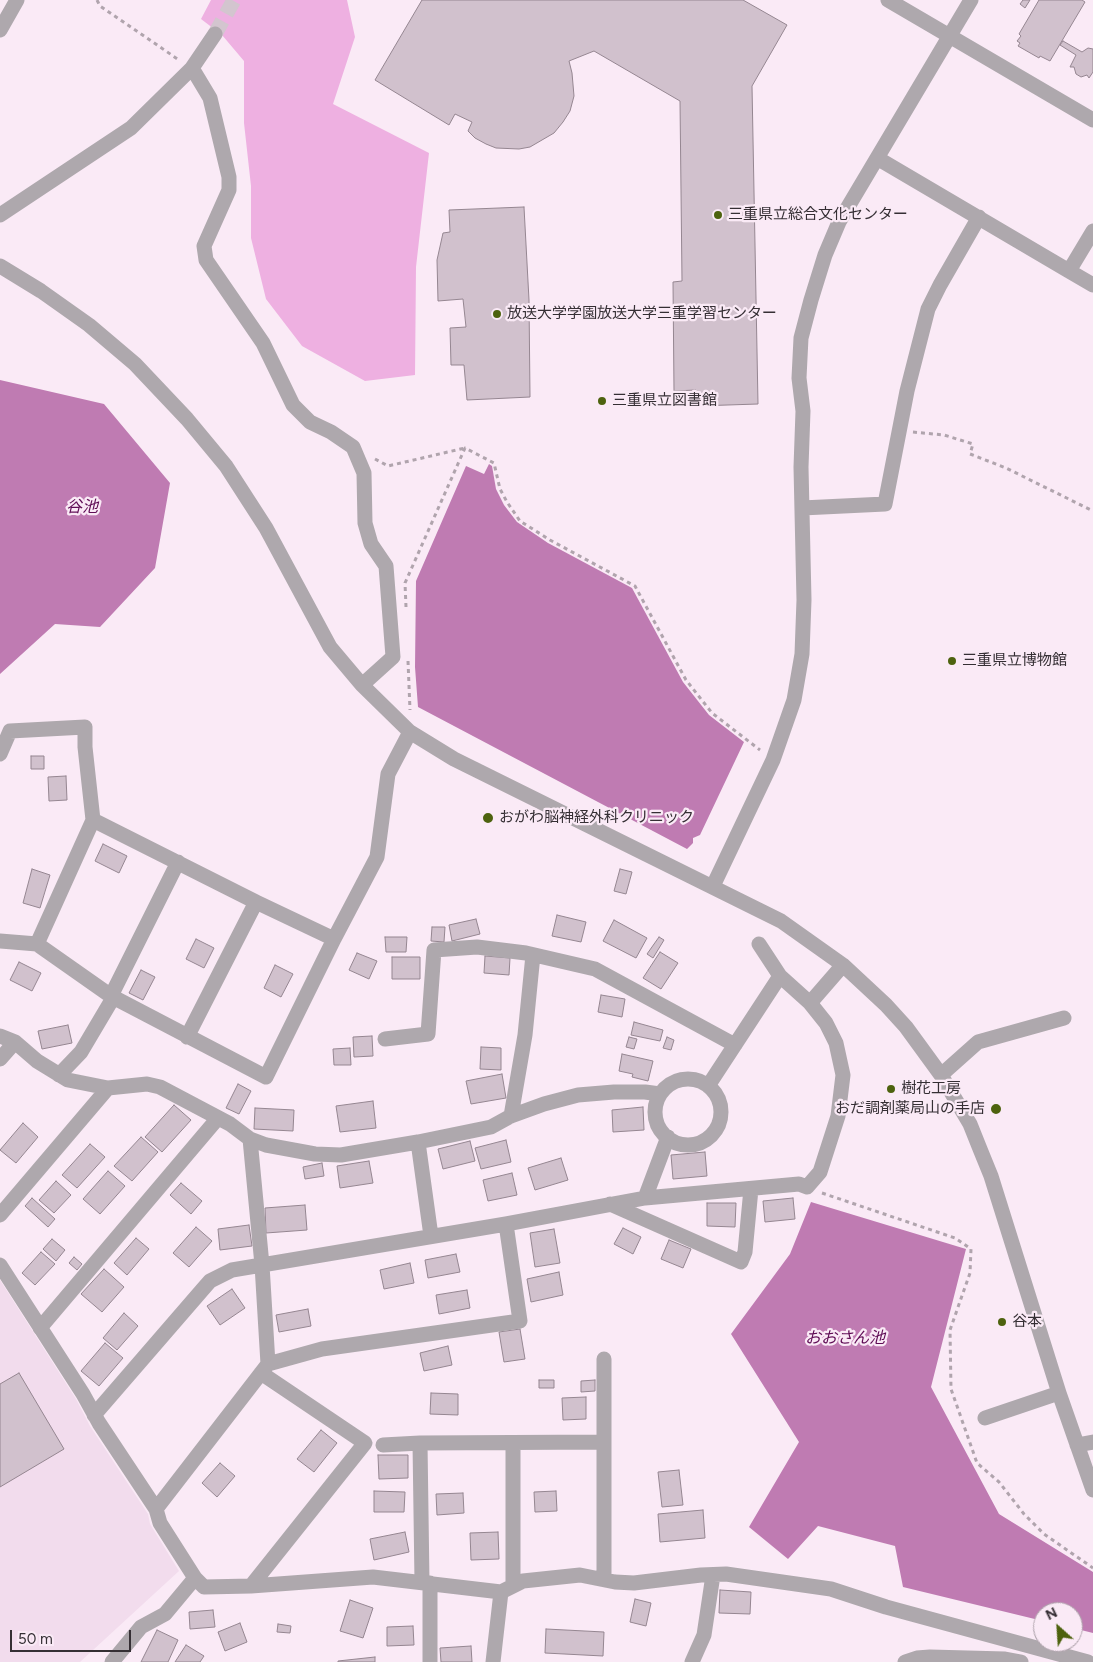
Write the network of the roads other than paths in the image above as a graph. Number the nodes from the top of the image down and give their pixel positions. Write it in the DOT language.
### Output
graph roads {
  1 [pos="17,0"];
  2 [pos="888,0"];
  3 [pos="971,0"];
  4 [pos="0,30"];
  5 [pos="215,34"];
  6 [pos="949,36"];
  7 [pos="192,68"];
  8 [pos="1093,120"];
  9 [pos="877,158"];
  10 [pos="0,215"];
  11 [pos="979,217"];
  12 [pos="1093,231"];
  13 [pos="0,266"];
  14 [pos="1069,271"];
  15 [pos="1093,284"];
  16 [pos="802,508"];
  17 [pos="362,685"];
  18 [pos="410,732"];
  19 [pos="0,754"];
  20 [pos="93,820"];
  21 [pos="178,862"];
  22 [pos="713,886"];
  23 [pos="256,902"];
  24 [pos="334,939"];
  25 [pos="0,941"];
  26 [pos="37,944"];
  27 [pos="759,944"];
  28 [pos="533,955"];
  29 [pos="843,965"];
  30 [pos="780,976"];
  31 [pos="112,997"];
  32 [pos="810,1003"];
  33 [pos="1064,1018"];
  34 [pos="0,1036"];
  35 [pos="187,1037"];
  36 [pos="385,1040"];
  37 [pos="15,1042"];
  38 [pos="735,1045"];
  39 [pos="0,1059"];
  40 [pos="59,1075"];
  41 [pos="941,1075"];
  42 [pos="708,1086"];
  43 [pos="108,1088"];
  44 [pos="660,1094"];
  45 [pos="511,1116"];
  46 [pos="218,1118"];
  47 [pos="668,1138"];
  48 [pos="250,1139"];
  49 [pos="418,1142"];
  50 [pos="751,1189"];
  51 [pos="645,1198"];
  52 [pos="610,1204"];
  53 [pos="0,1215"];
  54 [pos="506,1224"];
  55 [pos="431,1236"];
  56 [pos="0,1265"];
  57 [pos="262,1265"];
  58 [pos="40,1328"];
  59 [pos="604,1360"];
  60 [pos="264,1369"];
  61 [pos="1059,1393"];
  62 [pos="94,1415"];
  63 [pos="985,1418"];
  64 [pos="604,1442"];
  65 [pos="1093,1442"];
  66 [pos="420,1443"];
  67 [pos="513,1443"];
  68 [pos="383,1445"];
  69 [pos="1077,1446"];
  70 [pos="1093,1490"];
  71 [pos="156,1509"];
  72 [pos="713,1575"];
  73 [pos="195,1578"];
  74 [pos="604,1579"];
  75 [pos="426,1583"];
  76 [pos="251,1586"];
  77 [pos="507,1589"];
  78 [pos="1015,1661"];
  79 [pos="112,1662"];
  80 [pos="430,1662"];
  81 [pos="493,1662"];
  82 [pos="692,1662"];
  83 [pos="905,1662"];
  84 [pos="1088,1662"];
  1 -- 4 [label="street"];
  2 -- 6 [label="street"];
  3 -- 6 [label="street"];
  5 -- 7 [label="street"];
  6 -- 8 [label="street"];
  6 -- 9 [label="street"];
  7 -- 10 [label="street"];
  7 -- 17 [label="street"];
  9 -- 11 [label="street"];
  9 -- 16 [label="street"];
  11 -- 14 [label="street"];
  11 -- 16 [label="street"];
  12 -- 14 [label="street"];
  13 -- 17 [label="street"];
  14 -- 15 [label="street"];
  16 -- 22 [label="street"];
  17 -- 18 [label="street"];
  18 -- 22 [label="street"];
  18 -- 24 [label="street"];
  19 -- 20 [label="street"];
  20 -- 21 [label="street"];
  20 -- 26 [label="street"];
  21 -- 23 [label="street"];
  21 -- 31 [label="street"];
  22 -- 29 [label="street"];
  23 -- 24 [label="street"];
  23 -- 35 [label="street"];
  24 -- 35 [label="street"];
  25 -- 26 [label="street"];
  26 -- 31 [label="street"];
  27 -- 30 [label="street"];
  28 -- 36 [label="street"];
  28 -- 38 [label="street"];
  28 -- 45 [label="street"];
  29 -- 32 [label="street"];
  29 -- 41 [label="street"];
  30 -- 32 [label="street"];
  30 -- 38 [label="street"];
  31 -- 35 [label="street"];
  31 -- 40 [label="street"];
  32 -- 50 [label="street"];
  33 -- 41 [label="street"];
  34 -- 37 [label="street"];
  37 -- 39 [label="street"];
  37 -- 40 [label="street"];
  38 -- 42 [label="street"];
  40 -- 43 [label="street"];
  41 -- 61 [label="street"];
  42 -- 44 [label="street"];
  42 -- 47 [label="street"];
  43 -- 46 [label="street"];
  43 -- 53 [label="street"];
  44 -- 45 [label="street"];
  44 -- 47 [label="street"];
  45 -- 49 [label="street"];
  46 -- 48 [label="street"];
  46 -- 58 [label="street"];
  47 -- 51 [label="street"];
  48 -- 49 [label="street"];
  48 -- 57 [label="street"];
  49 -- 55 [label="street"];
  50 -- 51 [label="street"];
  50 -- 52 [label="street"];
  51 -- 52 [label="street"];
  52 -- 54 [label="street"];
  54 -- 55 [label="street"];
  54 -- 60 [label="street"];
  55 -- 57 [label="street"];
  56 -- 58 [label="street"];
  57 -- 60 [label="street"];
  57 -- 62 [label="street"];
  58 -- 62 [label="street"];
  59 -- 64 [label="street"];
  60 -- 71 [label="street"];
  60 -- 76 [label="street"];
  61 -- 63 [label="street"];
  61 -- 69 [label="street"];
  62 -- 71 [label="street"];
  64 -- 67 [label="street"];
  64 -- 74 [label="street"];
  65 -- 69 [label="street"];
  66 -- 67 [label="street"];
  66 -- 68 [label="street"];
  66 -- 75 [label="street"];
  67 -- 77 [label="street"];
  69 -- 70 [label="street"];
  71 -- 73 [label="street"];
  72 -- 74 [label="street"];
  72 -- 82 [label="street"];
  72 -- 84 [label="street"];
  73 -- 76 [label="street"];
  73 -- 79 [label="street"];
  74 -- 77 [label="street"];
  75 -- 76 [label="street"];
  75 -- 77 [label="street"];
  75 -- 80 [label="street"];
  77 -- 81 [label="street"];
  78 -- 83 [label="street"];
}
